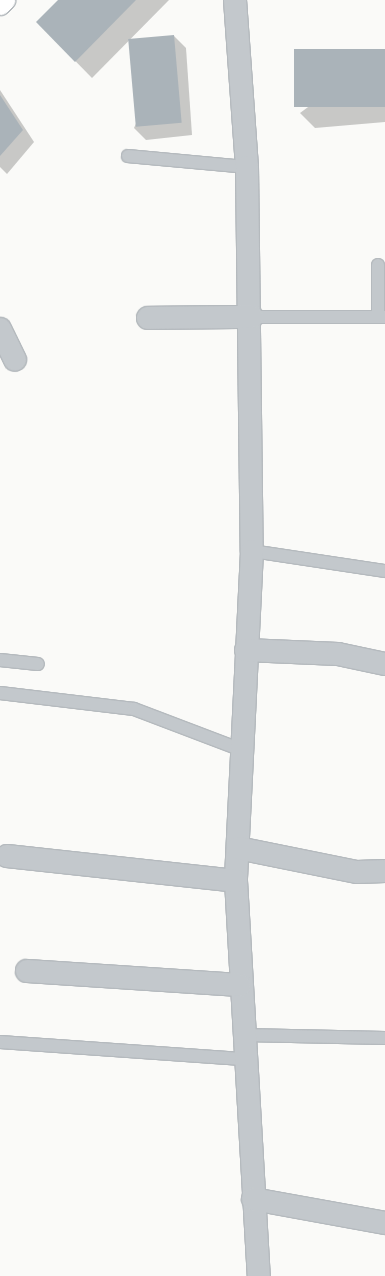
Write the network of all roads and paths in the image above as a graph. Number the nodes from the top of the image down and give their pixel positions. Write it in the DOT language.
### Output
graph roads {
  1 [pos="4,0"];
  2 [pos="235,0"];
  3 [pos="0,4"];
  4 [pos="128,156"];
  5 [pos="247,167"];
  6 [pos="378,265"];
  7 [pos="252,317"];
  8 [pos="382,317"];
  9 [pos="148,318"];
  10 [pos="0,329"];
  11 [pos="15,360"];
  12 [pos="252,551"];
  13 [pos="385,570"];
  14 [pos="246,650"];
  15 [pos="0,660"];
  16 [pos="38,664"];
  17 [pos="385,664"];
  18 [pos="0,693"];
  19 [pos="242,750"];
  20 [pos="238,848"];
  21 [pos="7,856"];
  22 [pos="385,871"];
  23 [pos="236,881"];
  24 [pos="27,971"];
  25 [pos="240,985"];
  26 [pos="244,1035"];
  27 [pos="385,1038"];
  28 [pos="0,1042"];
  29 [pos="245,1059"];
  30 [pos="252,1200"];
  31 [pos="385,1223"];
  32 [pos="259,1276"];
  1 -- 3 [label="main road"];
  2 -- 5 [label="street"];
  4 -- 5 [label="lane"];
  5 -- 7 [label="street"];
  6 -- 8 [label="lane"];
  7 -- 8 [label="lane"];
  7 -- 9 [label="street"];
  7 -- 12 [label="street"];
  10 -- 11 [label="street"];
  12 -- 13 [label="lane"];
  12 -- 14 [label="street"];
  14 -- 17 [label="street"];
  14 -- 19 [label="street"];
  15 -- 16 [label="lane"];
  18 -- 19 [label="lane"];
  19 -- 20 [label="street"];
  20 -- 22 [label="street"];
  20 -- 23 [label="street"];
  21 -- 23 [label="street"];
  23 -- 25 [label="street"];
  24 -- 25 [label="street"];
  25 -- 26 [label="street"];
  26 -- 27 [label="lane"];
  26 -- 29 [label="street"];
  28 -- 29 [label="lane"];
  29 -- 30 [label="street"];
  30 -- 31 [label="street"];
  30 -- 32 [label="street"];
}
